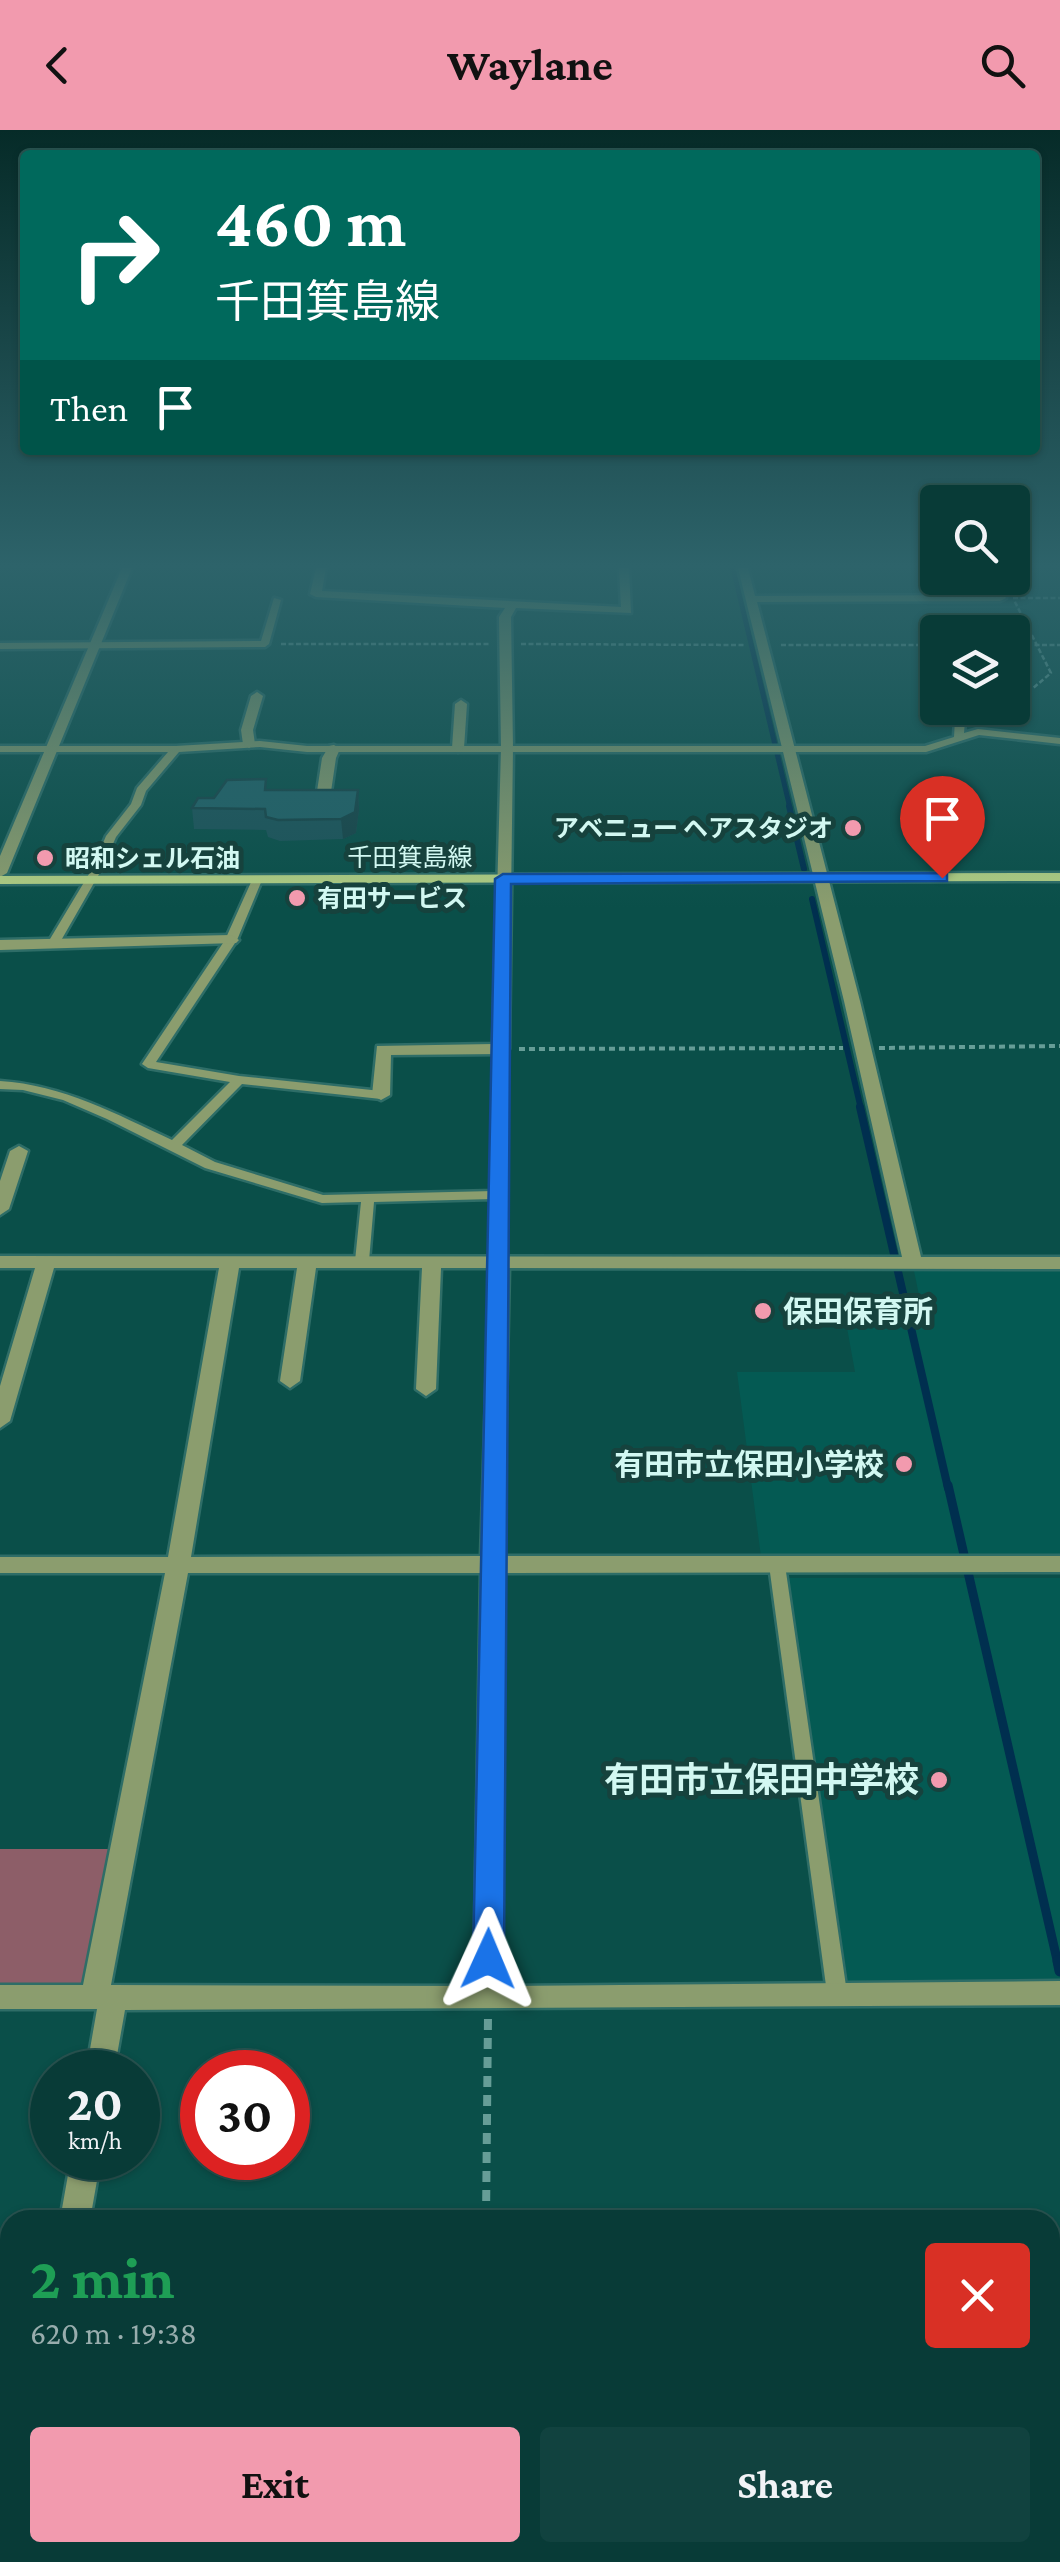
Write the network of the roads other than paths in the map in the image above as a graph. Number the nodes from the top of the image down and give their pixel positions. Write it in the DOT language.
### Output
graph roads {
  1 [pos="79,681"];
  2 [pos="506,681"];
  3 [pos="770,681"];
  4 [pos="257,696"];
  5 [pos="460,704"];
  6 [pos="959,725"];
  7 [pos="958,739"];
  8 [pos="1060,741"];
  9 [pos="249,744"];
  10 [pos="458,748"];
  11 [pos="507,748"];
  12 [pos="0,749"];
  13 [pos="50,749"];
  14 [pos="176,749"];
  15 [pos="334,749"];
  16 [pos="786,749"];
  17 [pos="322,805"];
  18 [pos="0,876"];
  19 [pos="1060,877"];
  20 [pos="823,878"];
  21 [pos="503,879"];
  22 [pos="90,880"];
  23 [pos="257,880"];
  24 [pos="231,940"];
  25 [pos="53,944"];
  26 [pos="0,946"];
  27 [pos="502,1050"];
  28 [pos="239,1080"];
  29 [pos="0,1085"];
  30 [pos="380,1095"];
  31 [pos="174,1146"];
  32 [pos="20,1152"];
  33 [pos="498,1195"];
  34 [pos="368,1198"];
  35 [pos="0,1210"];
  36 [pos="362,1261"];
  37 [pos="0,1262"];
  38 [pos="46,1262"];
  39 [pos="230,1262"];
  40 [pos="307,1262"];
  41 [pos="432,1262"];
  42 [pos="500,1262"];
  43 [pos="913,1262"];
  44 [pos="1060,1262"];
  45 [pos="290,1381"];
  46 [pos="426,1390"];
  47 [pos="0,1421"];
  48 [pos="492,1564"];
  49 [pos="1060,1564"];
  50 [pos="0,1565"];
  51 [pos="178,1565"];
  52 [pos="777,1565"];
  53 [pos="1060,1992"];
  54 [pos="837,1993"];
  55 [pos="0,1997"];
  56 [pos="104,1998"];
  57 [pos="488,1998"];
  58 [pos="101,2050"];
  59 [pos="82,2180"];
  60 [pos="77,2210"];
  1 -- 13 [label="street"];
  2 -- 11 [label="street"];
  3 -- 16 [label="street"];
  4 -- 9 [label="street"];
  5 -- 10 [label="street"];
  6 -- 7 [label="lane"];
  7 -- 8 [label="lane"];
  7 -- 16 [label="lane"];
  9 -- 14 [label="lane"];
  9 -- 15 [label="lane"];
  10 -- 11 [label="lane"];
  10 -- 15 [label="lane"];
  11 -- 16 [label="lane"];
  11 -- 21 [label="street"];
  12 -- 13 [label="lane"];
  13 -- 14 [label="lane"];
  13 -- 18 [label="street"];
  14 -- 22 [label="lane"];
  15 -- 17 [label="street"];
  16 -- 20 [label="street"];
  18 -- 22 [label="main road, 千田箕島線"];
  19 -- 20 [label="main road, 千田箕島線"];
  20 -- 21 [label="main road, 千田箕島線"];
  20 -- 43 [label="street"];
  21 -- 23 [label="main road, 千田箕島線"];
  21 -- 27 [label="street"];
  22 -- 23 [label="main road, 千田箕島線"];
  22 -- 25 [label="lane"];
  23 -- 24 [label="lane"];
  24 -- 25 [label="street"];
  24 -- 28 [label="lane"];
  25 -- 26 [label="street"];
  27 -- 30 [label="street"];
  27 -- 33 [label="lane"];
  28 -- 30 [label="lane"];
  28 -- 31 [label="lane"];
  29 -- 31 [label="lane"];
  31 -- 34 [label="lane"];
  32 -- 35 [label="street"];
  33 -- 34 [label="lane"];
  33 -- 42 [label="lane"];
  34 -- 36 [label="lane"];
  36 -- 40 [label="street"];
  36 -- 41 [label="street"];
  37 -- 38 [label="street"];
  38 -- 39 [label="street"];
  38 -- 47 [label="street"];
  39 -- 40 [label="street"];
  39 -- 51 [label="street"];
  40 -- 45 [label="street"];
  41 -- 42 [label="street"];
  41 -- 46 [label="street"];
  42 -- 43 [label="street"];
  42 -- 48 [label="street"];
  43 -- 44 [label="street"];
  48 -- 51 [label="street"];
  48 -- 52 [label="street"];
  48 -- 57 [label="street"];
  49 -- 52 [label="street"];
  50 -- 51 [label="street"];
  51 -- 56 [label="street"];
  52 -- 54 [label="lane"];
  53 -- 54 [label="street"];
  54 -- 57 [label="street"];
  55 -- 56 [label="street"];
  56 -- 57 [label="street"];
  56 -- 58 [label="street"];
  59 -- 60 [label="street"];
}
